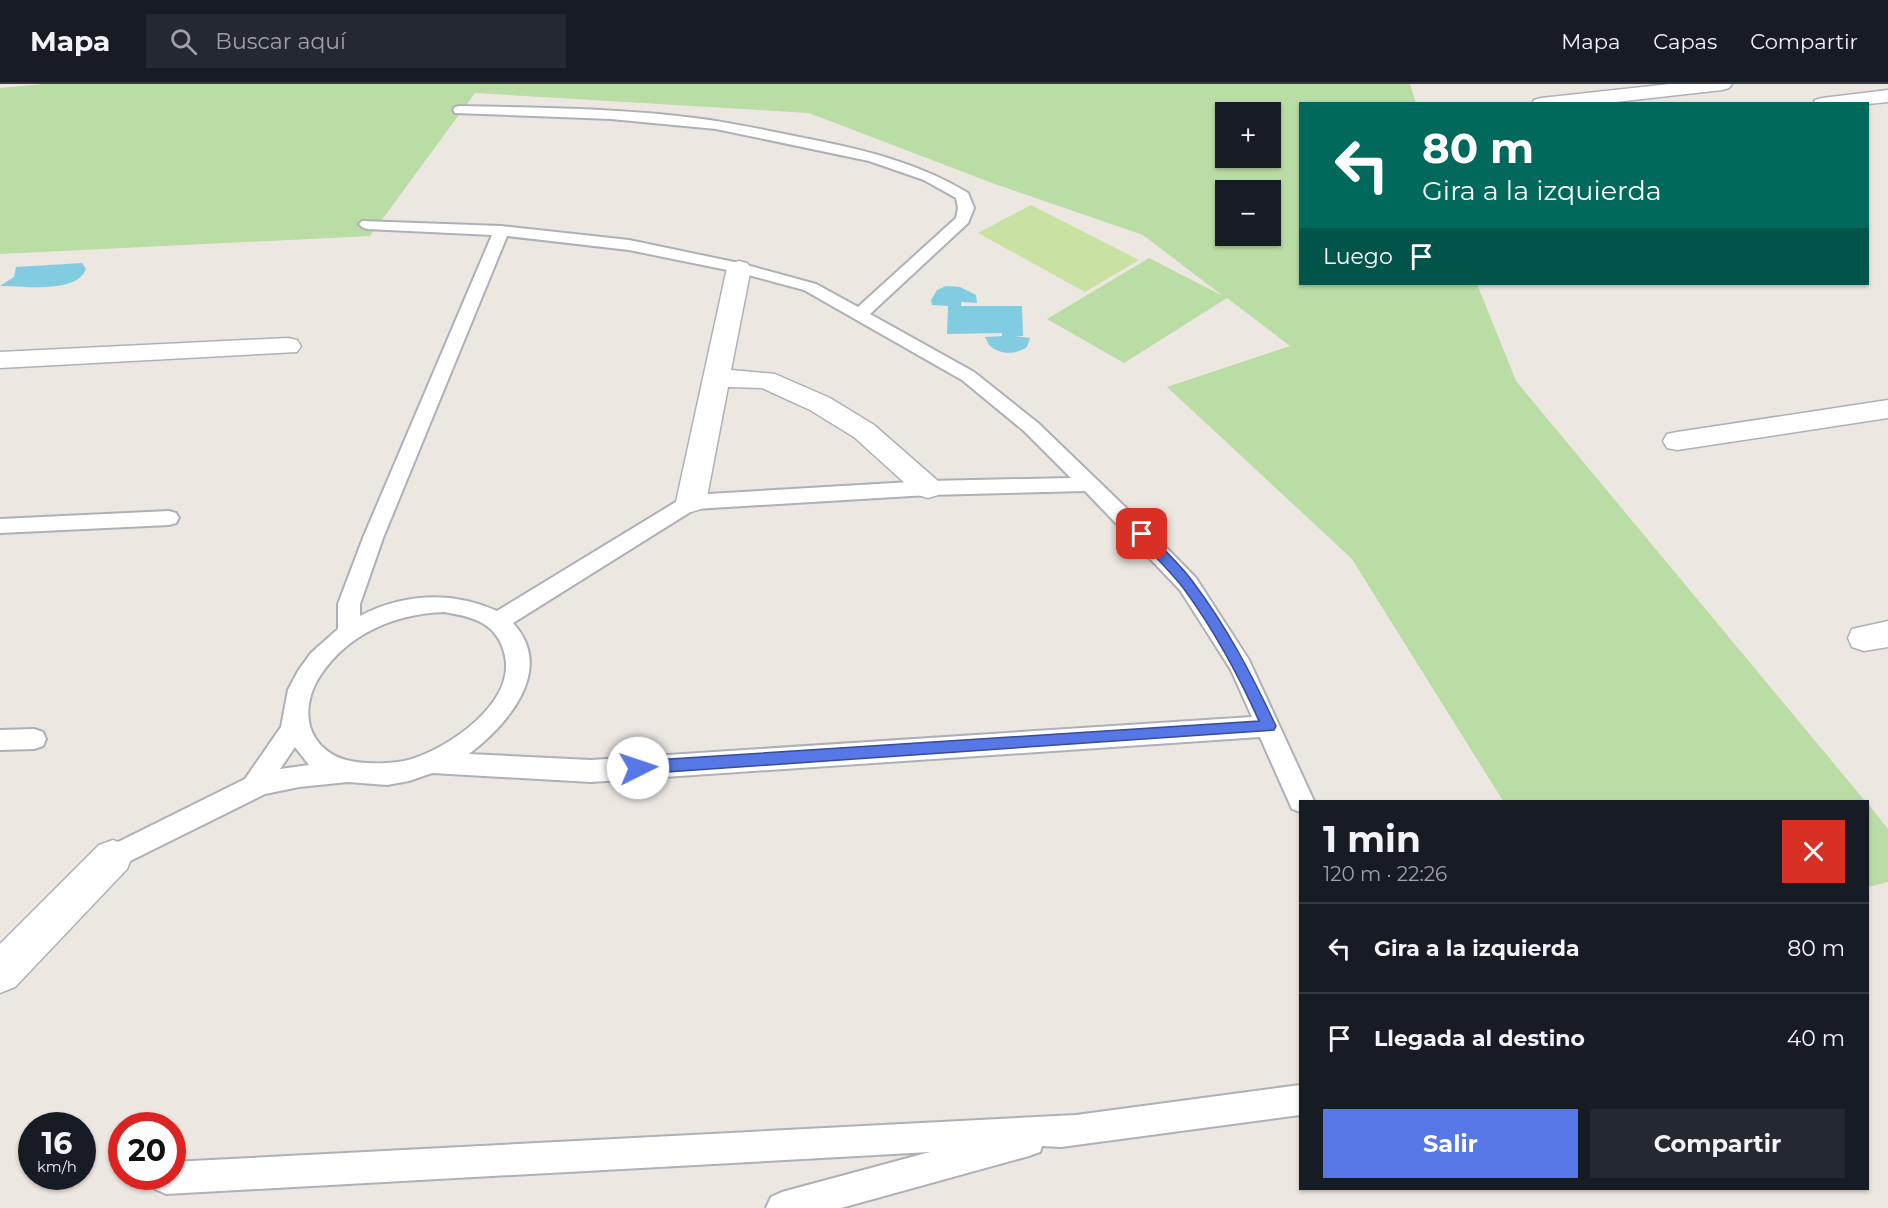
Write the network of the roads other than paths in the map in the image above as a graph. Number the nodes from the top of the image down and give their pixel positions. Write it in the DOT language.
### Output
graph roads {
  1 [pos="1722,84"];
  2 [pos="1888,96"];
  3 [pos="1559,102"];
  4 [pos="1838,102"];
  5 [pos="460,110"];
  6 [pos="367,224"];
  7 [pos="501,231"];
  8 [pos="739,268"];
  9 [pos="860,314"];
  10 [pos="288,346"];
  11 [pos="0,360"];
  12 [pos="717,378"];
  13 [pos="1888,408"];
  14 [pos="1677,441"];
  15 [pos="1088,484"];
  16 [pos="927,488"];
  17 [pos="691,502"];
  18 [pos="169,518"];
  19 [pos="0,526"];
  20 [pos="498,621"];
  21 [pos="349,633"];
  22 [pos="295,721"];
  23 [pos="1269,726"];
  24 [pos="34,739"];
  25 [pos="0,740"];
  26 [pos="433,763"];
  27 [pos="348,773"];
  28 [pos="254,787"];
  29 [pos="1301,800"];
  30 [pos="113,857"];
  31 [pos="0,973"];
  32 [pos="1299,1100"];
  33 [pos="1074,1129"];
  34 [pos="186,1177"];
  35 [pos="782,1208"];
  1 -- 3 [label="street"];
  2 -- 4 [label="street"];
  5 -- 9 [label="lane"];
  6 -- 7 [label="lane"];
  7 -- 8 [label="lane"];
  7 -- 21 [label="lane"];
  8 -- 9 [label="lane"];
  8 -- 12 [label="street"];
  9 -- 15 [label="lane"];
  10 -- 11 [label="street"];
  12 -- 16 [label="street"];
  12 -- 17 [label="street"];
  13 -- 14 [label="street"];
  15 -- 16 [label="lane"];
  15 -- 23 [label="lane"];
  16 -- 17 [label="lane"];
  17 -- 20 [label="lane"];
  18 -- 19 [label="lane"];
  20 -- 21 [label="lane"];
  20 -- 26 [label="lane"];
  21 -- 22 [label="lane"];
  22 -- 27 [label="lane"];
  22 -- 28 [label="lane"];
  23 -- 26 [label="lane"];
  23 -- 29 [label="lane"];
  24 -- 25 [label="lane"];
  26 -- 27 [label="lane"];
  27 -- 28 [label="lane"];
  28 -- 30 [label="lane"];
  30 -- 31 [label="street"];
  32 -- 33 [label="lane"];
  33 -- 34 [label="lane"];
  33 -- 35 [label="lane"];
}
